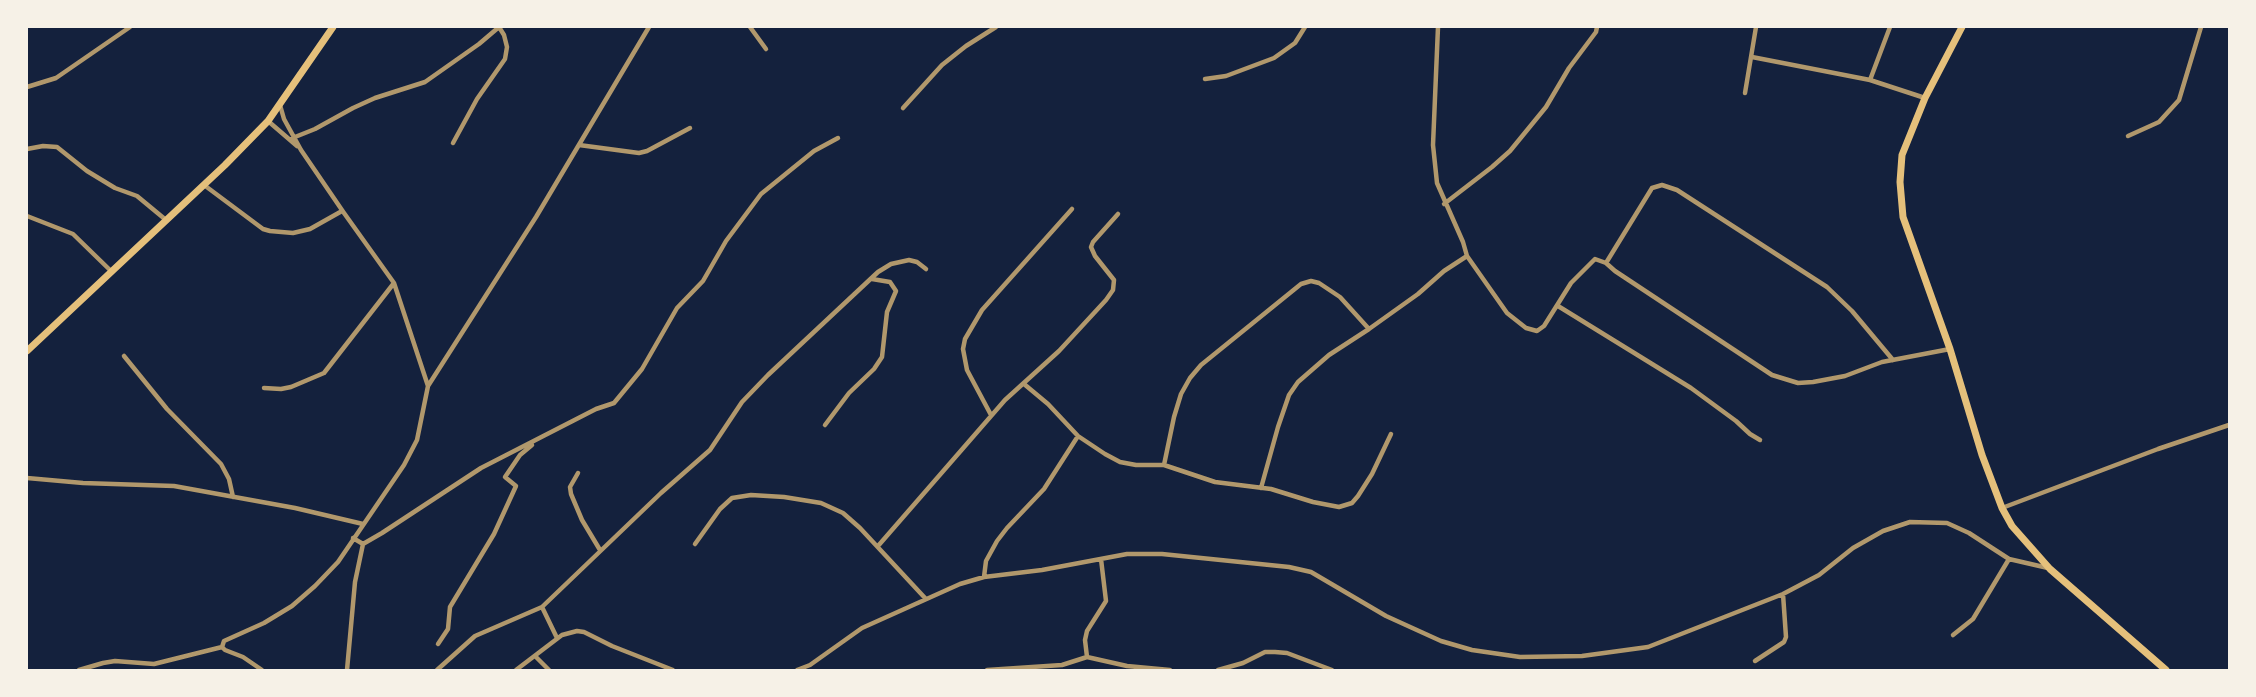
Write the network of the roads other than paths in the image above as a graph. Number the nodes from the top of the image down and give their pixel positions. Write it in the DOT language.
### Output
graph roads {
  1 [pos="130,27"];
  2 [pos="333,27"];
  3 [pos="649,27"];
  4 [pos="750,27"];
  5 [pos="996,27"];
  6 [pos="1305,27"];
  7 [pos="1438,27"];
  8 [pos="1598,27"];
  9 [pos="1756,27"];
  10 [pos="1890,27"];
  11 [pos="1962,27"];
  12 [pos="2201,27"];
  13 [pos="766,49"];
  14 [pos="1752,57"];
  15 [pos="1205,79"];
  16 [pos="1870,80"];
  17 [pos="27,87"];
  18 [pos="1745,93"];
  19 [pos="1925,98"];
  20 [pos="280,105"];
  21 [pos="903,108"];
  22 [pos="268,122"];
  23 [pos="690,128"];
  24 [pos="2128,136"];
  25 [pos="838,138"];
  26 [pos="292,139"];
  27 [pos="453,143"];
  28 [pos="579,145"];
  29 [pos="27,149"];
  30 [pos="204,185"];
  31 [pos="1444,204"];
  32 [pos="1072,209"];
  33 [pos="342,212"];
  34 [pos="1118,214"];
  35 [pos="27,216"];
  36 [pos="166,220"];
  37 [pos="1467,256"];
  38 [pos="1606,263"];
  39 [pos="926,269"];
  40 [pos="112,272"];
  41 [pos="872,279"];
  42 [pos="394,283"];
  43 [pos="1558,306"];
  44 [pos="1369,329"];
  45 [pos="1950,349"];
  46 [pos="27,351"];
  47 [pos="124,356"];
  48 [pos="1893,360"];
  49 [pos="1024,384"];
  50 [pos="428,386"];
  51 [pos="264,388"];
  52 [pos="991,415"];
  53 [pos="825,425"];
  54 [pos="2229,425"];
  55 [pos="1391,434"];
  56 [pos="1078,436"];
  57 [pos="537,439"];
  58 [pos="1760,440"];
  59 [pos="1164,465"];
  60 [pos="578,473"];
  61 [pos="27,478"];
  62 [pos="1262,488"];
  63 [pos="232,497"];
  64 [pos="2002,508"];
  65 [pos="363,524"];
  66 [pos="353,538"];
  67 [pos="363,544"];
  68 [pos="695,544"];
  69 [pos="878,546"];
  70 [pos="600,550"];
  71 [pos="1101,559"];
  72 [pos="2009,559"];
  73 [pos="2050,569"];
  74 [pos="984,577"];
  75 [pos="1783,594"];
  76 [pos="925,598"];
  77 [pos="542,607"];
  78 [pos="1953,635"];
  79 [pos="557,638"];
  80 [pos="438,644"];
  81 [pos="222,646"];
  82 [pos="536,657"];
  83 [pos="1087,657"];
  84 [pos="1755,661"];
  85 [pos="79,670"];
  86 [pos="262,670"];
  87 [pos="346,670"];
  88 [pos="437,670"];
  89 [pos="516,670"];
  90 [pos="549,670"];
  91 [pos="673,670"];
  92 [pos="797,670"];
  93 [pos="987,670"];
  94 [pos="1170,670"];
  95 [pos="1218,670"];
  96 [pos="1332,670"];
  97 [pos="2166,670"];
  1 -- 17 [label="street"];
  2 -- 20 [label="main road"];
  3 -- 28 [label="street"];
  4 -- 13 [label="street"];
  5 -- 21 [label="street"];
  6 -- 15 [label="street"];
  7 -- 31 [label="street"];
  8 -- 31 [label="street"];
  9 -- 14 [label="street"];
  10 -- 16 [label="street"];
  11 -- 19 [label="main road"];
  12 -- 24 [label="street"];
  14 -- 16 [label="street"];
  14 -- 18 [label="street"];
  16 -- 19 [label="street"];
  19 -- 45 [label="main road"];
  20 -- 22 [label="main road"];
  20 -- 26 [label="street"];
  22 -- 26 [label="street"];
  22 -- 30 [label="main road"];
  23 -- 28 [label="street"];
  25 -- 57 [label="street"];
  26 -- 27 [label="street"];
  26 -- 33 [label="street"];
  28 -- 50 [label="street"];
  29 -- 36 [label="street"];
  30 -- 33 [label="street"];
  30 -- 36 [label="main road"];
  31 -- 37 [label="street"];
  32 -- 52 [label="street"];
  33 -- 42 [label="street"];
  34 -- 49 [label="street"];
  35 -- 40 [label="street"];
  36 -- 40 [label="main road"];
  37 -- 43 [label="street"];
  37 -- 44 [label="street"];
  38 -- 43 [label="street"];
  38 -- 48 [label="street"];
  38 -- 48 [label="street"];
  39 -- 41 [label="street"];
  40 -- 46 [label="main road"];
  41 -- 53 [label="street"];
  41 -- 70 [label="street"];
  42 -- 50 [label="street"];
  42 -- 51 [label="street"];
  43 -- 58 [label="street"];
  44 -- 59 [label="street"];
  44 -- 62 [label="street"];
  45 -- 48 [label="street"];
  45 -- 64 [label="main road"];
  47 -- 63 [label="street"];
  49 -- 52 [label="street"];
  49 -- 56 [label="street"];
  50 -- 65 [label="street"];
  52 -- 69 [label="street"];
  54 -- 64 [label="street"];
  55 -- 62 [label="street"];
  56 -- 59 [label="street"];
  56 -- 74 [label="street"];
  57 -- 67 [label="street"];
  57 -- 80 [label="street"];
  59 -- 62 [label="street"];
  60 -- 70 [label="street"];
  61 -- 63 [label="street"];
  63 -- 65 [label="street"];
  64 -- 73 [label="main road"];
  65 -- 66 [label="street"];
  66 -- 67 [label="street"];
  66 -- 81 [label="street"];
  67 -- 87 [label="street"];
  68 -- 69 [label="street"];
  69 -- 76 [label="street"];
  70 -- 77 [label="street"];
  71 -- 74 [label="street"];
  71 -- 75 [label="street"];
  71 -- 83 [label="street"];
  72 -- 73 [label="street"];
  72 -- 75 [label="street"];
  72 -- 78 [label="street"];
  73 -- 97 [label="main road"];
  74 -- 76 [label="street"];
  75 -- 84 [label="street"];
  76 -- 92 [label="street"];
  77 -- 79 [label="street"];
  77 -- 88 [label="street"];
  79 -- 82 [label="street"];
  79 -- 91 [label="street"];
  81 -- 85 [label="street"];
  81 -- 86 [label="street"];
  82 -- 89 [label="street"];
  82 -- 90 [label="street"];
  83 -- 93 [label="street"];
  83 -- 94 [label="street"];
  95 -- 96 [label="street"];
}
